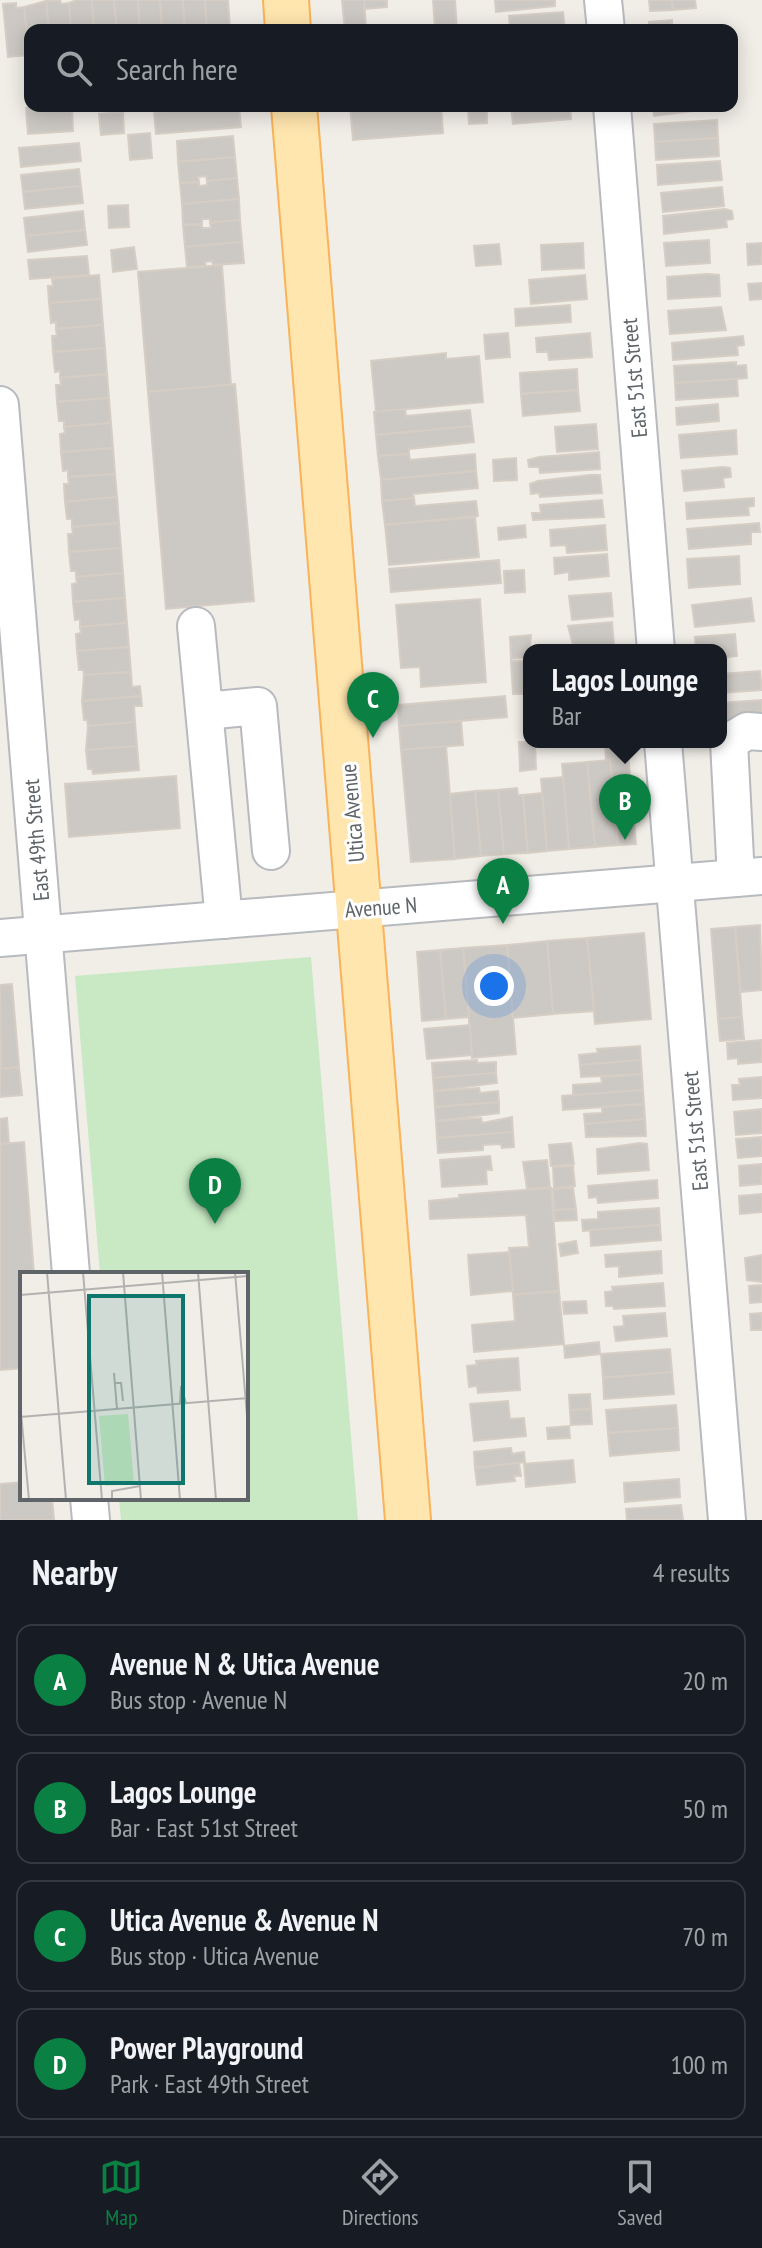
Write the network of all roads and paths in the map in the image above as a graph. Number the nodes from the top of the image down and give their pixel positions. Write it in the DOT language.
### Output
graph roads {
  1 [pos="286,0"];
  2 [pos="603,0"];
  3 [pos="288,24"];
  4 [pos="605,24"];
  5 [pos="294,112"];
  6 [pos="612,112"];
  7 [pos="0,405"];
  8 [pos="196,626"];
  9 [pos="656,644"];
  10 [pos="205,711"];
  11 [pos="762,732"];
  12 [pos="664,748"];
  13 [pos="271,851"];
  14 [pos="749,877"];
  15 [pos="675,883"];
  16 [pos="357,909"];
  17 [pos="224,920"];
  18 [pos="44,935"];
  19 [pos="0,938"];
  20 [pos="71,1272"];
  21 [pos="89,1500"];
  22 [pos="91,1520"];
  23 [pos="408,1520"];
  24 [pos="727,1520"];
  1 -- 3 [label="main road"];
  2 -- 4 [label="street"];
  5 -- 16 [label="main road, Utica Avenue"];
  6 -- 9 [label="street, East 51st Street"];
  7 -- 18 [label="street, East 49th Street"];
  8 -- 10 [label="street"];
  10 -- 13 [label="street"];
  10 -- 17 [label="street"];
  11 -- 14 [label="street"];
  12 -- 15 [label="street, East 51st Street"];
  14 -- 15 [label="street, Avenue N"];
  15 -- 16 [label="street, Avenue N"];
  15 -- 24 [label="street, East 51st Street"];
  16 -- 17 [label="street, Avenue N"];
  16 -- 23 [label="main road, Utica Avenue"];
  17 -- 18 [label="street, Avenue N"];
  18 -- 19 [label="street, Avenue N"];
  18 -- 20 [label="street, East 49th Street"];
  21 -- 22 [label="street"];
}
